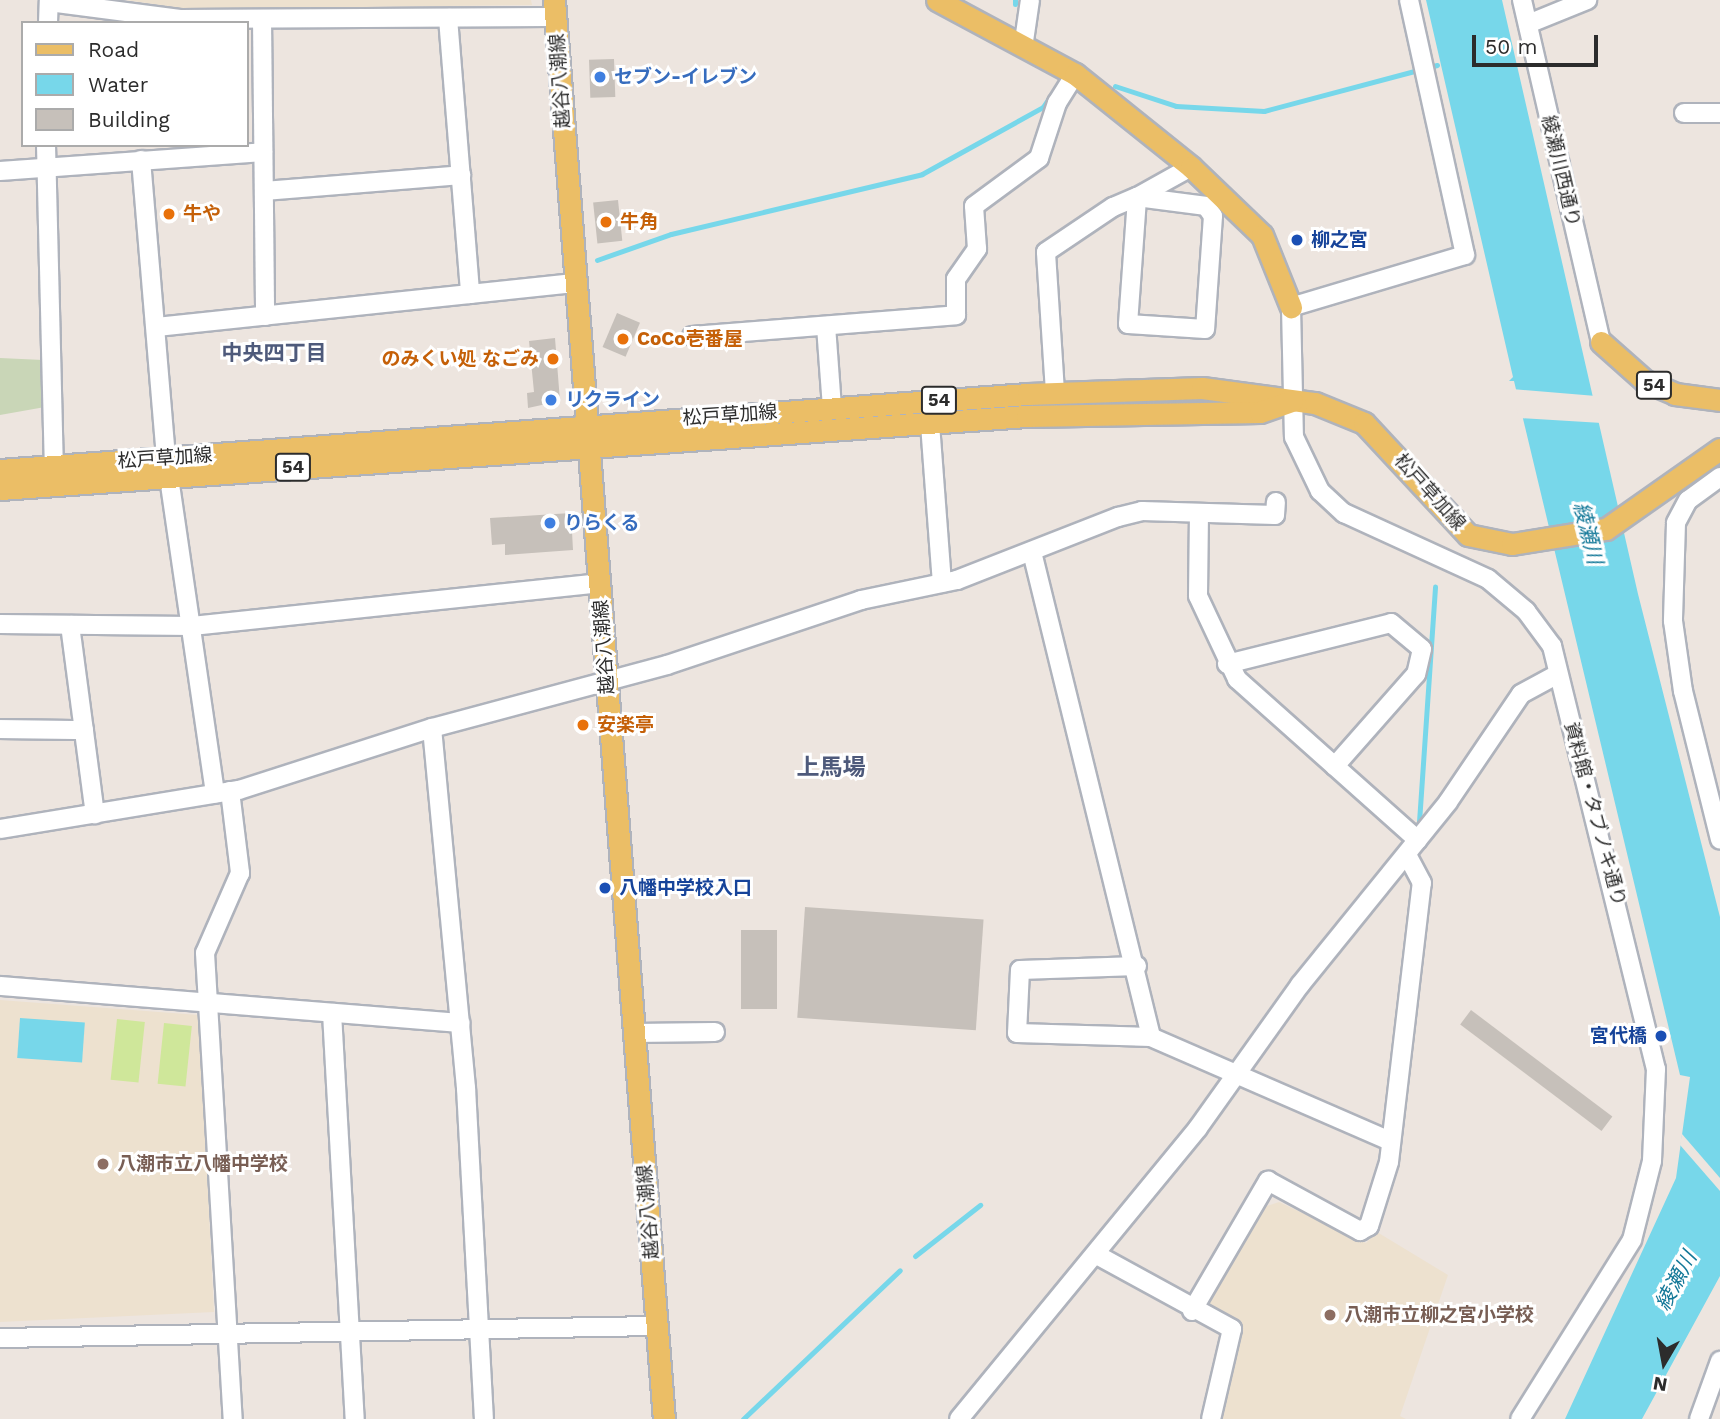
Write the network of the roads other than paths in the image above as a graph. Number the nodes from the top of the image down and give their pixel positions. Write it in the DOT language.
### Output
graph roads {
  1 [pos="937,0"];
  2 [pos="1030,0"];
  3 [pos="1409,0"];
  4 [pos="1522,0"];
  5 [pos="1587,0"];
  6 [pos="49,1"];
  7 [pos="555,9"];
  8 [pos="262,19"];
  9 [pos="448,19"];
  10 [pos="48,21"];
  11 [pos="1528,24"];
  12 [pos="1024,41"];
  13 [pos="1075,74"];
  14 [pos="1684,113"];
  15 [pos="1720,113"];
  16 [pos="46,147"];
  17 [pos="263,152"];
  18 [pos="141,160"];
  19 [pos="1191,167"];
  20 [pos="46,168"];
  21 [pos="0,171"];
  22 [pos="461,176"];
  23 [pos="264,191"];
  24 [pos="1137,197"];
  25 [pos="575,283"];
  26 [pos="470,294"];
  27 [pos="1291,307"];
  28 [pos="265,316"];
  29 [pos="826,326"];
  30 [pos="156,327"];
  31 [pos="692,336"];
  32 [pos="1601,342"];
  33 [pos="1055,393"];
  34 [pos="1720,400"];
  35 [pos="1293,401"];
  36 [pos="832,408"];
  37 [pos="930,424"];
  38 [pos="586,436"];
  39 [pos="1720,449"];
  40 [pos="54,466"];
  41 [pos="168,466"];
  42 [pos="0,470"];
  43 [pos="1720,477"];
  44 [pos="0,489"];
  45 [pos="1276,502"];
  46 [pos="1199,513"];
  47 [pos="1032,552"];
  48 [pos="599,583"];
  49 [pos="942,583"];
  50 [pos="0,624"];
  51 [pos="70,625"];
  52 [pos="192,626"];
  53 [pos="1227,664"];
  54 [pos="1558,674"];
  55 [pos="606,680"];
  56 [pos="432,728"];
  57 [pos="0,729"];
  58 [pos="84,730"];
  59 [pos="1335,766"];
  60 [pos="222,792"];
  61 [pos="95,814"];
  62 [pos="0,829"];
  63 [pos="1720,839"];
  64 [pos="1418,840"];
  65 [pos="1407,855"];
  66 [pos="1137,966"];
  67 [pos="0,986"];
  68 [pos="212,1002"];
  69 [pos="332,1013"];
  70 [pos="461,1023"];
  71 [pos="715,1032"];
  72 [pos="634,1033"];
  73 [pos="1151,1037"];
  74 [pos="1237,1077"];
  75 [pos="1390,1141"];
  76 [pos="1097,1255"];
  77 [pos="1192,1311"];
  78 [pos="657,1326"];
  79 [pos="479,1329"];
  80 [pos="349,1331"];
  81 [pos="228,1333"];
  82 [pos="0,1338"];
  83 [pos="1720,1361"];
  84 [pos="233,1419"];
  85 [pos="355,1419"];
  86 [pos="484,1419"];
  87 [pos="664,1419"];
  88 [pos="959,1419"];
  89 [pos="1211,1419"];
  90 [pos="1520,1419"];
  91 [pos="1699,1419"];
  1 -- 12 [label="main road"];
  2 -- 12 [label="street"];
  3 -- 27 [label="street"];
  4 -- 11 [label="street, 綾瀬川西通り"];
  5 -- 11 [label="street"];
  6 -- 8 [label="street"];
  6 -- 10 [label="street"];
  7 -- 9 [label="street"];
  7 -- 25 [label="main road, 越谷八潮線"];
  8 -- 9 [label="street"];
  8 -- 17 [label="street"];
  9 -- 22 [label="street"];
  11 -- 32 [label="street, 綾瀬川西通り"];
  12 -- 13 [label="main road"];
  13 -- 19 [label="main road"];
  13 -- 29 [label="street"];
  14 -- 15 [label="street"];
  16 -- 20 [label="street"];
  17 -- 18 [label="street"];
  17 -- 23 [label="street"];
  18 -- 20 [label="street"];
  18 -- 30 [label="street"];
  19 -- 24 [label="street"];
  19 -- 27 [label="main road"];
  20 -- 21 [label="street"];
  20 -- 40 [label="street"];
  22 -- 23 [label="street"];
  22 -- 26 [label="street"];
  23 -- 28 [label="street"];
  24 -- 24 [label="street"];
  24 -- 33 [label="street"];
  25 -- 26 [label="street"];
  25 -- 38 [label="main road, 越谷八潮線"];
  26 -- 28 [label="street"];
  27 -- 35 [label="street, 資料館・タブノキ通り"];
  28 -- 30 [label="street"];
  29 -- 31 [label="street"];
  29 -- 36 [label="street"];
  30 -- 41 [label="street"];
  32 -- 34 [label="main road, 54"];
  33 -- 35 [label="main road, 松戸草加線 / 54"];
  33 -- 36 [label="main road, 松戸草加線 / 54"];
  35 -- 37 [label="main road, 松戸草加線 / 54"];
  35 -- 39 [label="main road, 松戸草加線 / 54"];
  35 -- 54 [label="street, 資料館・タブノキ通り"];
  36 -- 38 [label="main road, 松戸草加線 / 54"];
  37 -- 38 [label="main road, 松戸草加線 / 54"];
  37 -- 49 [label="street"];
  38 -- 41 [label="main road, 松戸草加線 / 54"];
  38 -- 48 [label="main road, 越谷八潮線"];
  40 -- 41 [label="main road, 松戸草加線 / 54"];
  40 -- 42 [label="main road, 松戸草加線 / 54"];
  41 -- 44 [label="main road, 松戸草加線 / 54"];
  41 -- 52 [label="street"];
  43 -- 63 [label="street"];
  45 -- 46 [label="street"];
  46 -- 47 [label="street"];
  46 -- 53 [label="street"];
  47 -- 49 [label="street"];
  47 -- 66 [label="street"];
  48 -- 52 [label="street"];
  48 -- 55 [label="main road, 越谷八潮線"];
  49 -- 55 [label="street"];
  50 -- 51 [label="street"];
  51 -- 52 [label="street"];
  51 -- 58 [label="street"];
  52 -- 60 [label="street"];
  53 -- 59 [label="street"];
  53 -- 59 [label="street"];
  54 -- 64 [label="street"];
  54 -- 90 [label="street, 資料館・タブノキ通り"];
  55 -- 56 [label="street"];
  55 -- 72 [label="main road, 越谷八潮線"];
  56 -- 60 [label="street"];
  56 -- 70 [label="street"];
  57 -- 58 [label="street"];
  58 -- 61 [label="street"];
  59 -- 64 [label="street"];
  60 -- 61 [label="street"];
  60 -- 68 [label="street"];
  61 -- 62 [label="street"];
  64 -- 65 [label="street"];
  65 -- 74 [label="street"];
  65 -- 75 [label="street"];
  66 -- 73 [label="street"];
  66 -- 73 [label="street"];
  67 -- 68 [label="street"];
  68 -- 69 [label="street"];
  68 -- 81 [label="street"];
  69 -- 70 [label="street"];
  69 -- 80 [label="street"];
  70 -- 79 [label="street"];
  71 -- 72 [label="street"];
  72 -- 78 [label="main road, 越谷八潮線"];
  73 -- 74 [label="street"];
  74 -- 75 [label="street"];
  74 -- 76 [label="street"];
  75 -- 77 [label="street"];
  76 -- 77 [label="street"];
  76 -- 88 [label="street"];
  77 -- 89 [label="street"];
  78 -- 79 [label="street"];
  78 -- 87 [label="main road, 越谷八潮線"];
  79 -- 80 [label="street"];
  79 -- 86 [label="street"];
  80 -- 81 [label="street"];
  80 -- 85 [label="street"];
  81 -- 82 [label="street"];
  81 -- 84 [label="street"];
  83 -- 91 [label="street"];
}
